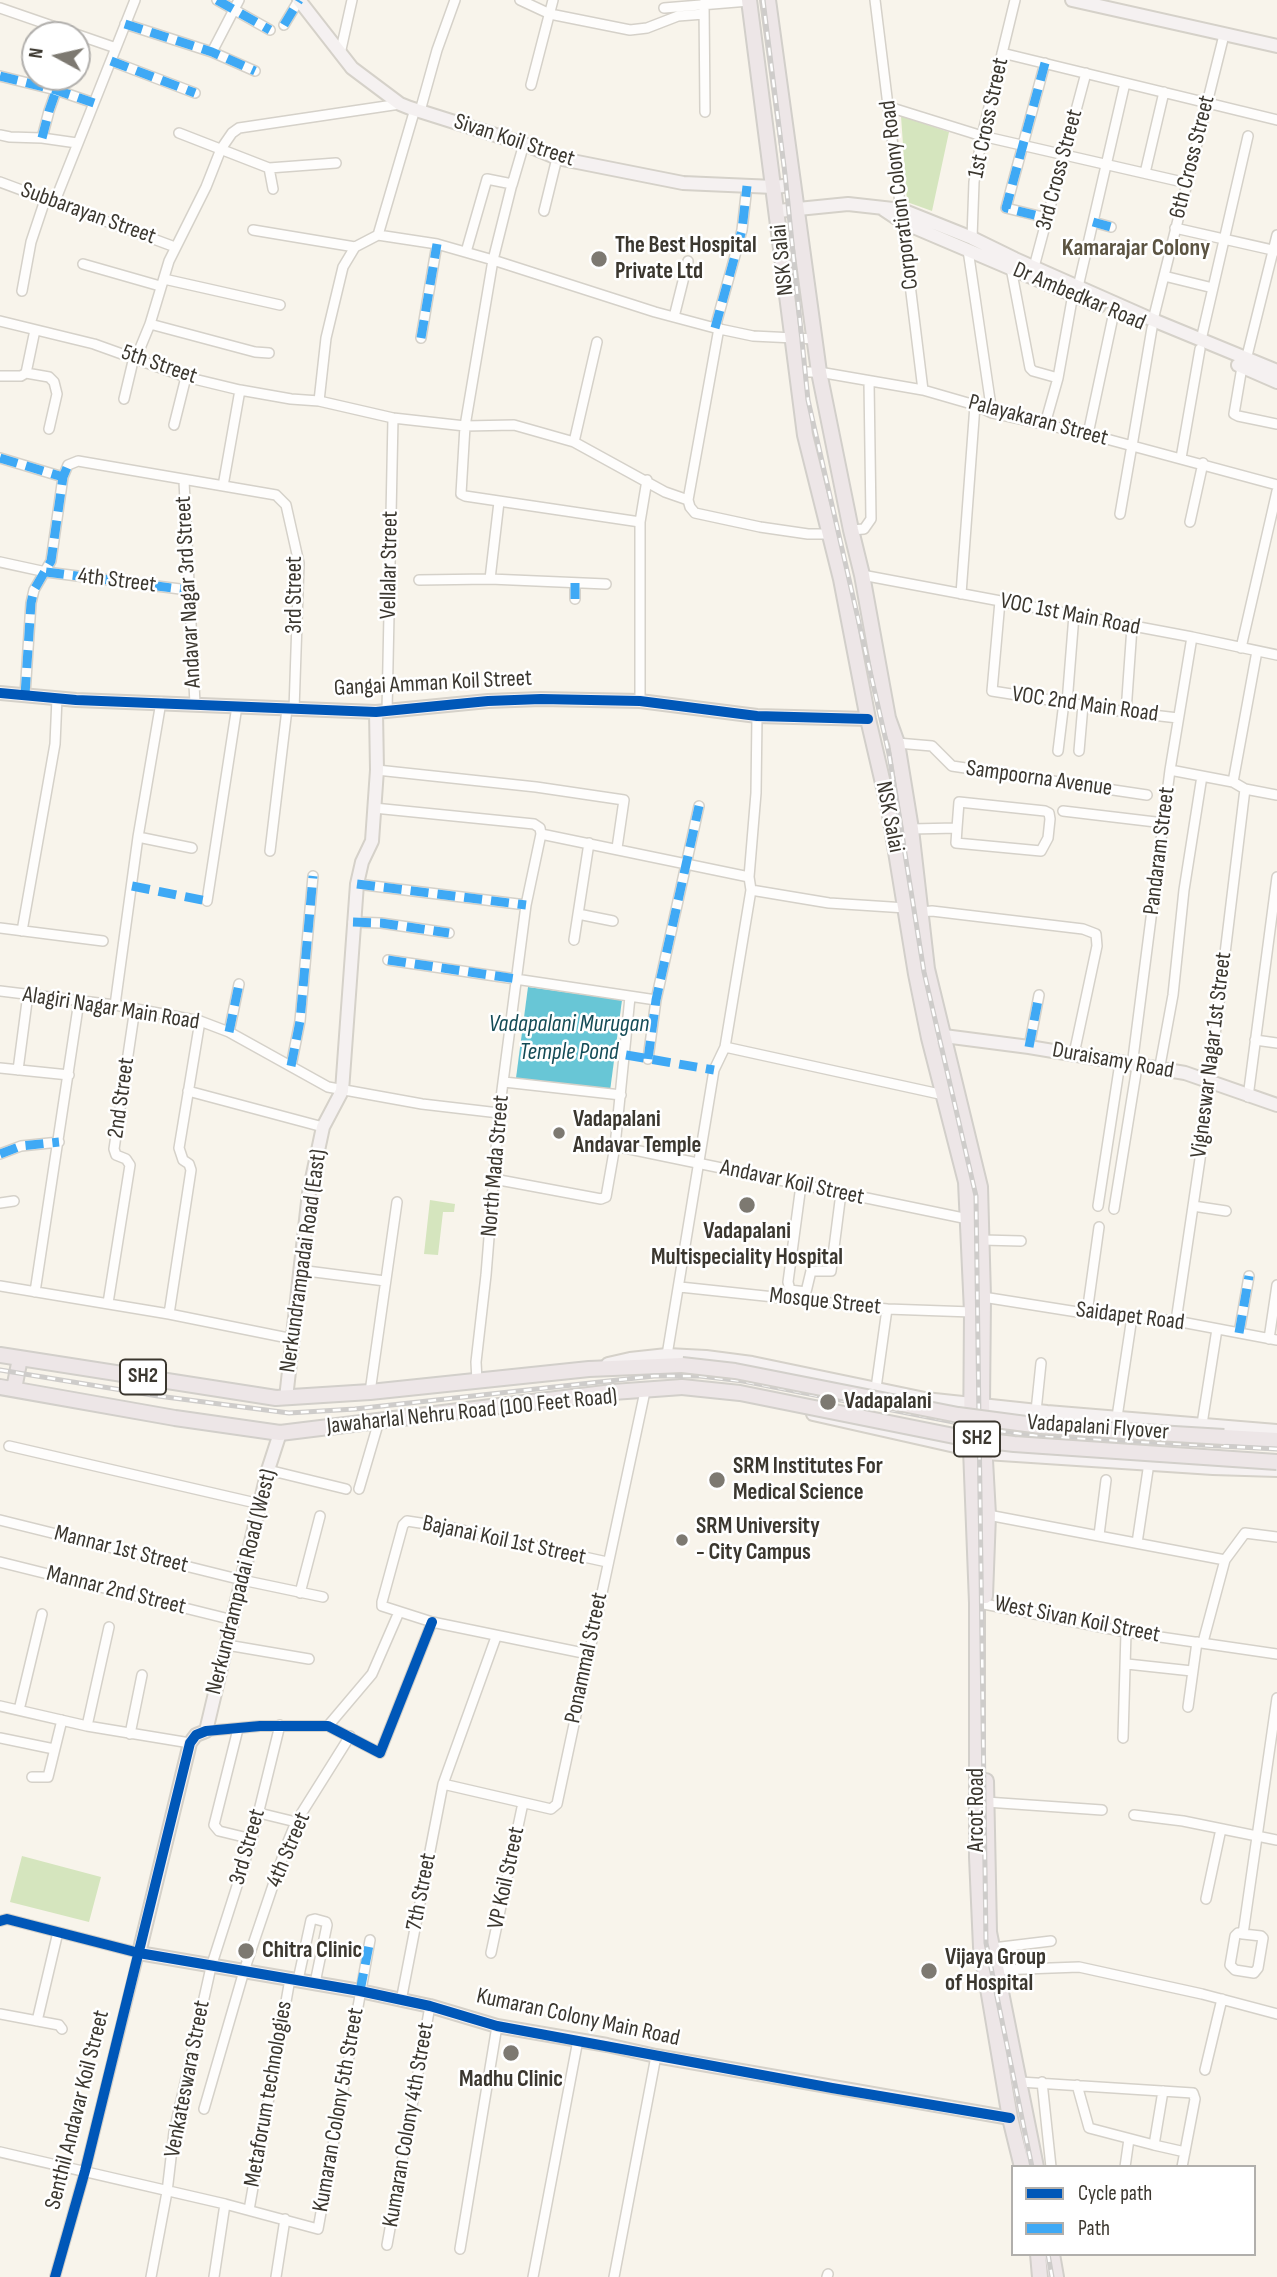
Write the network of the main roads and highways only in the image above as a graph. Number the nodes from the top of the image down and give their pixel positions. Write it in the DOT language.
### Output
graph roads {
  1 [pos="768,0"];
  2 [pos="749,1"];
  3 [pos="805,274"];
  4 [pos="785,277"];
  5 [pos="808,296"];
  6 [pos="787,300"];
  7 [pos="901,765"];
  8 [pos="879,767"];
  9 [pos="913,910"];
  10 [pos="0,1355"];
  11 [pos="20,1358"];
  12 [pos="589,1369"];
  13 [pos="7,1388"];
  14 [pos="591,1396"];
  15 [pos="977,1404"];
  16 [pos="1277,1440"];
  17 [pos="978,1451"];
  18 [pos="1277,1462"];
  19 [pos="984,1604"];
  20 [pos="981,1644"];
  21 [pos="981,1740"];
  22 [pos="1022,2165"];
  23 [pos="1037,2165"];
  24 [pos="1038,2256"];
  25 [pos="1052,2256"];
  26 [pos="1040,2277"];
  27 [pos="1056,2277"];
  1 -- 3 [label="main road"];
  2 -- 4 [label="main road, NSK Salai"];
  3 -- 4 [label="main road"];
  3 -- 5 [label="main road"];
  4 -- 6 [label="main road, NSK Salai"];
  5 -- 6 [label="main road"];
  5 -- 7 [label="main road"];
  6 -- 8 [label="main road, NSK Salai"];
  7 -- 8 [label="main road"];
  7 -- 9 [label="main road"];
  8 -- 9 [label="main road, NSK Salai"];
  9 -- 15 [label="main road, NSK Salai"];
  9 -- 15 [label="main road"];
  10 -- 11 [label="main road, Jawaharlal Nehru Road (100 Feet Road) / SH2"];
  11 -- 12 [label="main road, Jawaharlal Nehru Road (100 Feet Road) / SH2"];
  11 -- 13 [label="main road"];
  12 -- 16 [label="main road, Vadapalani Flyover / SH2, bridge"];
  13 -- 14 [label="main road, Jawaharlal Nehru Road (100 Feet Road) / SH2"];
  14 -- 18 [label="main road, Vadapalani Flyover / SH2, bridge"];
  15 -- 17 [label="main road"];
  17 -- 19 [label="main road, West Sivan Koil Street"];
  17 -- 20 [label="main road, Arcot Road"];
  19 -- 20 [label="main road, Arcot Road"];
  20 -- 21 [label="main road, Arcot Road"];
  21 -- 22 [label="main road, Arcot Road"];
  21 -- 23 [label="main road, Arcot Road"];
  24 -- 26 [label="main road"];
  25 -- 27 [label="main road"];
}
